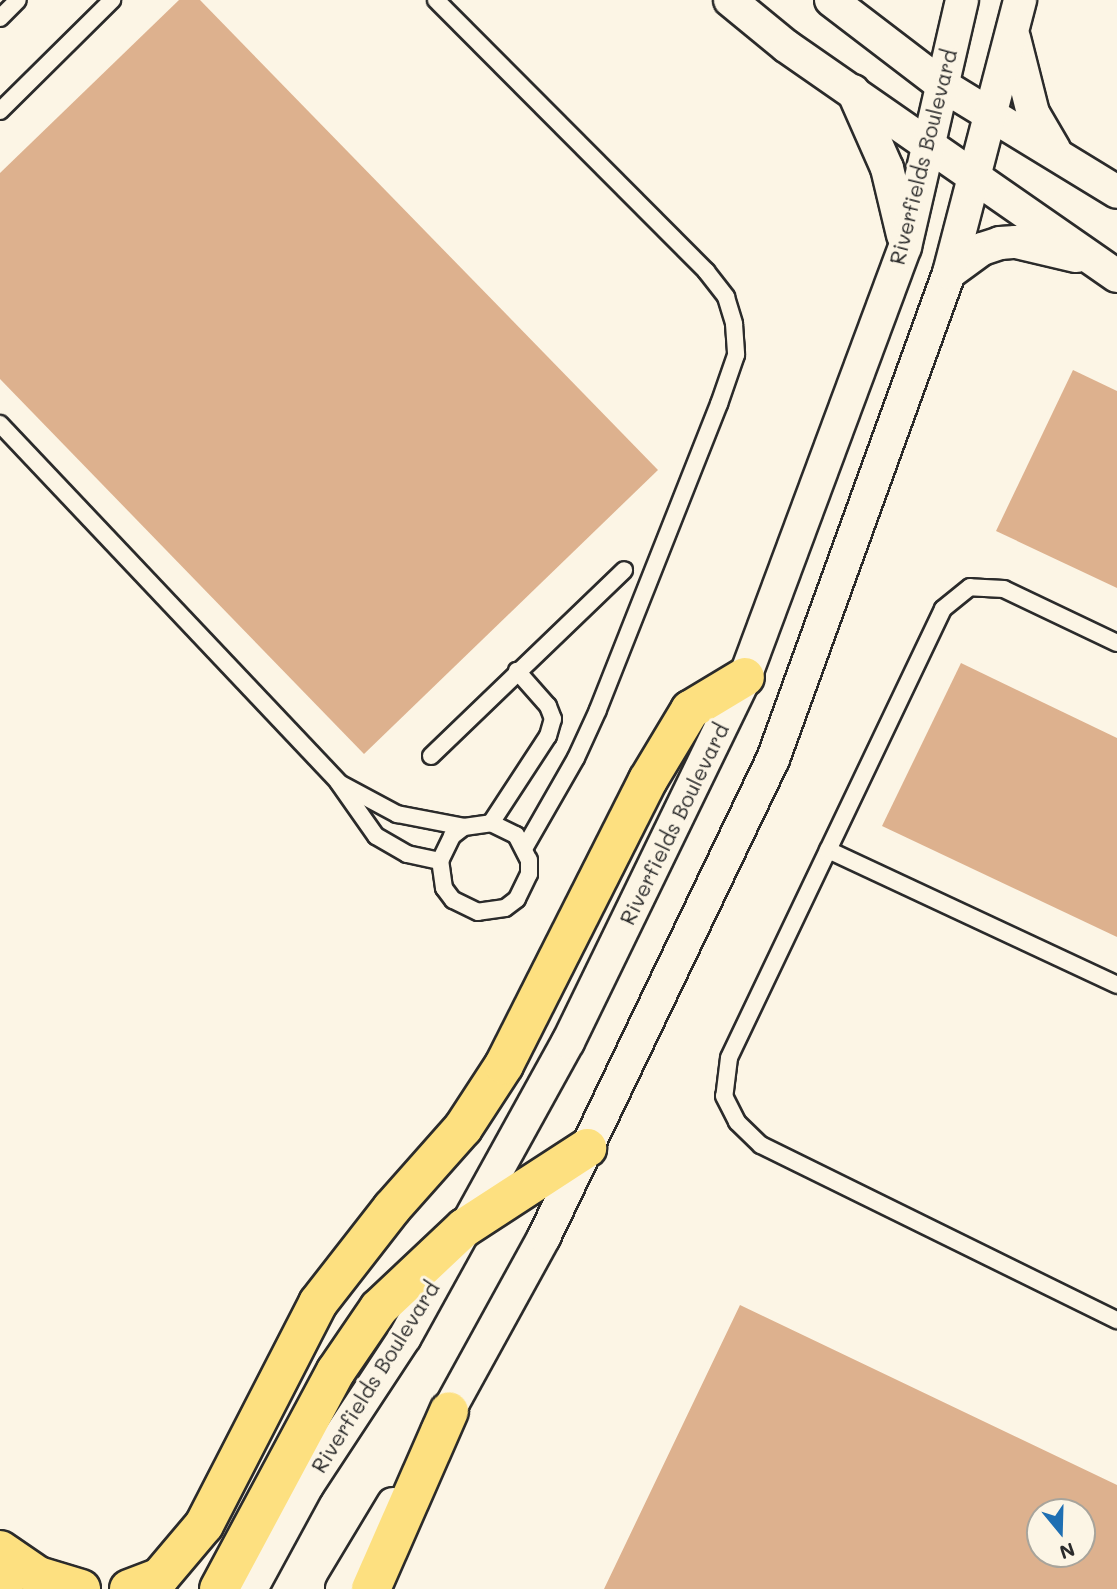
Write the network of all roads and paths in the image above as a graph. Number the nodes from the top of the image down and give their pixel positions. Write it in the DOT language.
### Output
graph roads {
  1 [pos="18,0"];
  2 [pos="112,0"];
  3 [pos="436,0"];
  4 [pos="730,0"];
  5 [pos="831,0"];
  6 [pos="962,0"];
  7 [pos="1016,15"];
  8 [pos="0,18"];
  9 [pos="942,85"];
  10 [pos="853,91"];
  11 [pos="0,111"];
  12 [pos="989,115"];
  13 [pos="928,141"];
  14 [pos="1055,150"];
  15 [pos="977,174"];
  16 [pos="1117,192"];
  17 [pos="905,247"];
  18 [pos="1104,267"];
  19 [pos="949,273"];
  20 [pos="0,424"];
  21 [pos="624,570"];
  22 [pos="1117,643"];
  23 [pos="517,671"];
  24 [pos="745,677"];
  25 [pos="431,756"];
  26 [pos="338,782"];
  27 [pos="491,823"];
  28 [pos="464,827"];
  29 [pos="525,847"];
  30 [pos="828,850"];
  31 [pos="439,861"];
  32 [pos="1117,985"];
  33 [pos="587,1148"];
  34 [pos="464,1228"];
  35 [pos="1117,1320"];
  36 [pos="449,1411"];
  37 [pos="0,1550"];
  38 [pos="81,1589"];
  39 [pos="129,1589"];
  40 [pos="219,1589"];
  41 [pos="251,1589"];
  42 [pos="342,1589"];
  43 [pos="371,1589"];
  1 -- 8 [label="lane"];
  2 -- 11 [label="lane"];
  3 -- 29 [label="lane"];
  4 -- 10 [label="street"];
  5 -- 9 [label="street"];
  6 -- 9 [label="street, Riverfields Boulevard"];
  7 -- 12 [label="street"];
  7 -- 14 [label="street"];
  9 -- 12 [label="street"];
  9 -- 13 [label="street, Riverfields Boulevard"];
  10 -- 13 [label="street"];
  10 -- 17 [label="street"];
  12 -- 14 [label="street"];
  12 -- 15 [label="street"];
  13 -- 15 [label="street"];
  13 -- 17 [label="street, Riverfields Boulevard"];
  14 -- 16 [label="street"];
  15 -- 18 [label="street"];
  15 -- 19 [label="street"];
  17 -- 24 [label="street, Riverfields Boulevard"];
  18 -- 19 [label="street"];
  19 -- 33 [label="street"];
  20 -- 26 [label="lane"];
  21 -- 23 [label="lane"];
  22 -- 30 [label="lane"];
  23 -- 25 [label="lane"];
  23 -- 27 [label="lane"];
  24 -- 34 [label="street, Riverfields Boulevard"];
  24 -- 39 [label="main road"];
  26 -- 28 [label="lane"];
  26 -- 31 [label="lane"];
  27 -- 28 [label="lane"];
  27 -- 29 [label="lane"];
  28 -- 31 [label="lane"];
  29 -- 31 [label="lane"];
  30 -- 32 [label="lane"];
  30 -- 35 [label="lane"];
  33 -- 34 [label="main road"];
  33 -- 36 [label="street"];
  34 -- 40 [label="main road"];
  34 -- 41 [label="street, Riverfields Boulevard"];
  36 -- 42 [label="street"];
  36 -- 43 [label="main road"];
  37 -- 38 [label="main road"];
}
